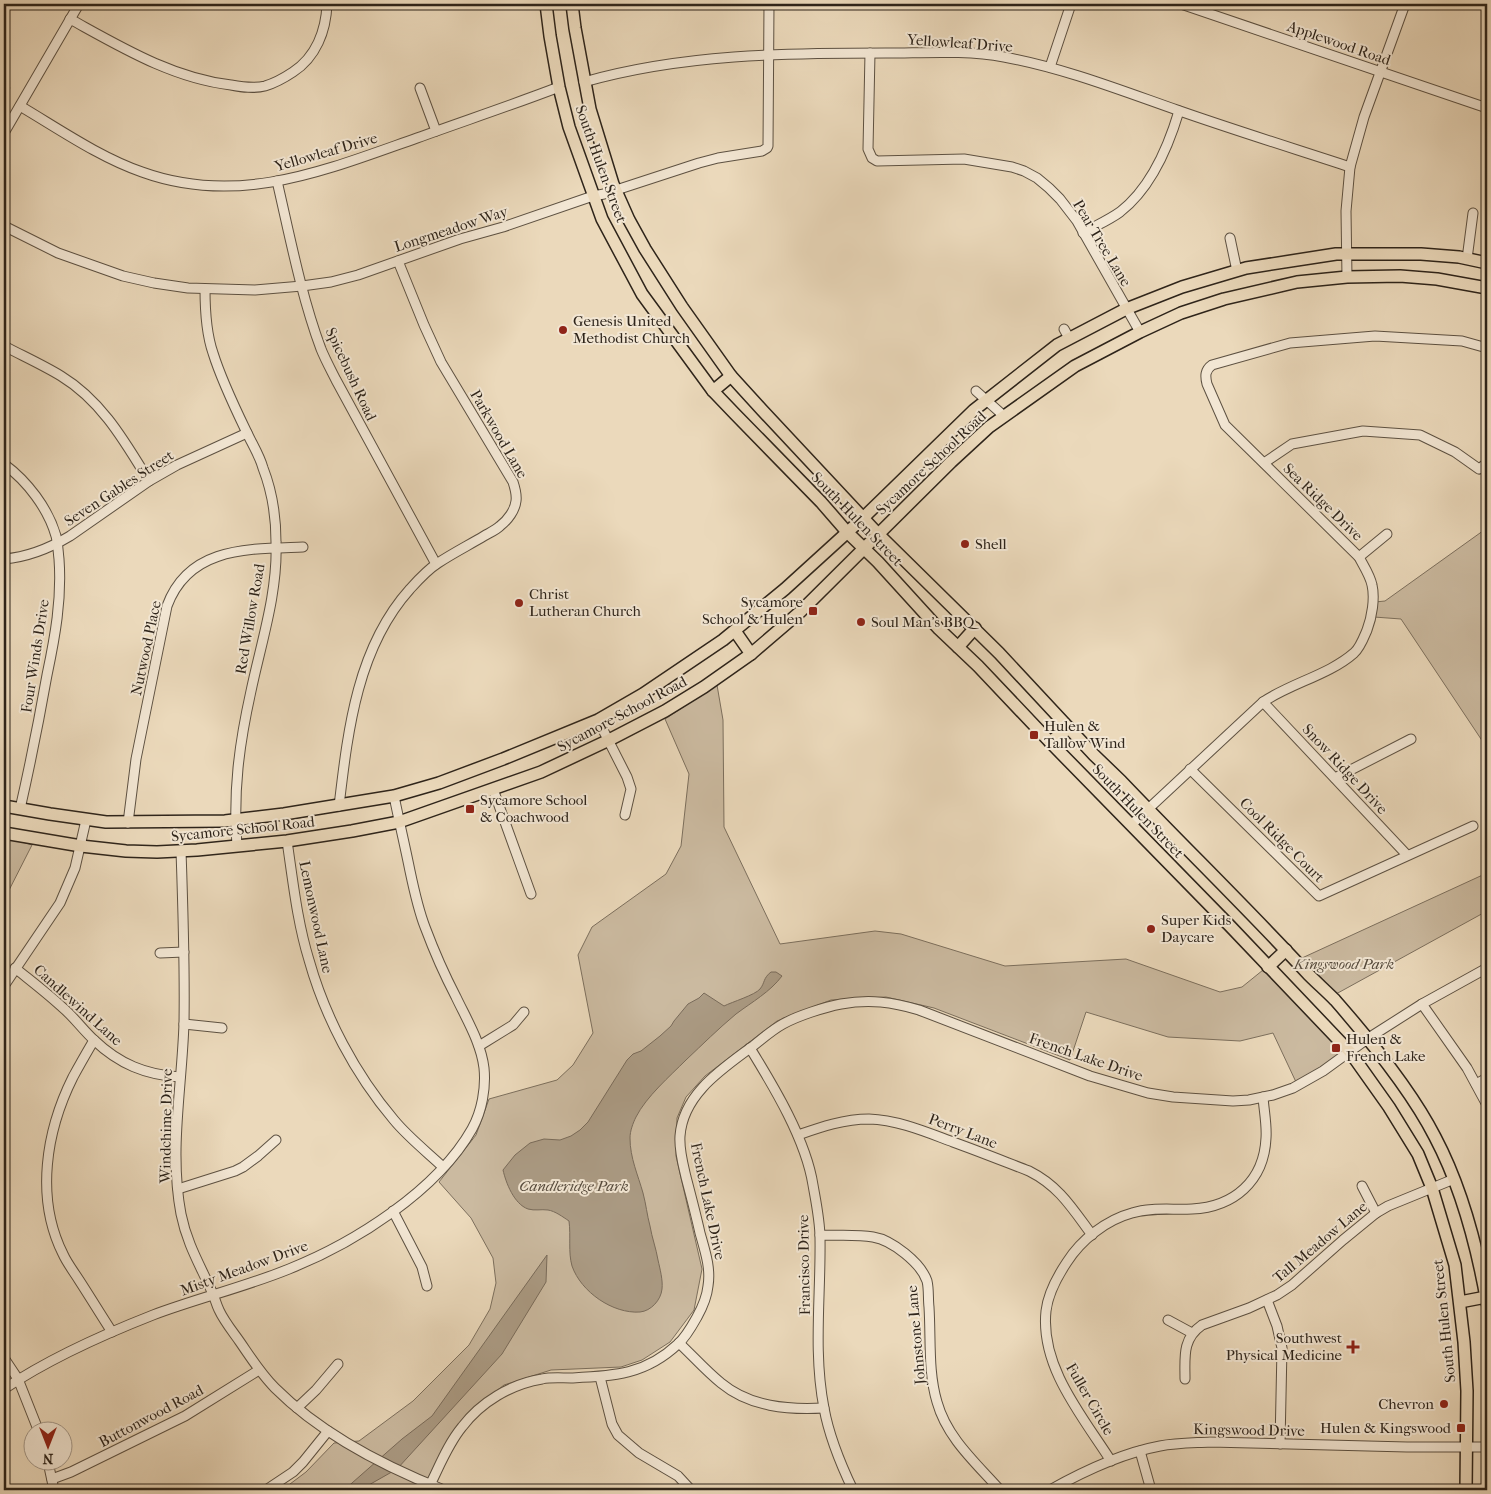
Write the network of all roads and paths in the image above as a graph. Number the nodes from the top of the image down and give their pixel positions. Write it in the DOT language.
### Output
graph roads {
  1 [pos="79,4"];
  2 [pos="327,4"];
  3 [pos="546,4"];
  4 [pos="572,4"];
  5 [pos="769,4"];
  6 [pos="1071,4"];
  7 [pos="1182,4"];
  8 [pos="1405,4"];
  9 [pos="70,19"];
  10 [pos="870,53"];
  11 [pos="769,55"];
  12 [pos="1050,67"];
  13 [pos="1381,71"];
  14 [pos="584,82"];
  15 [pos="559,87"];
  16 [pos="420,88"];
  17 [pos="20,106"];
  18 [pos="1487,108"];
  19 [pos="1179,111"];
  20 [pos="436,131"];
  21 [pos="4,133"];
  22 [pos="1350,167"];
  23 [pos="277,182"];
  24 [pos="616,190"];
  25 [pos="593,196"];
  26 [pos="1473,213"];
  27 [pos="4,226"];
  28 [pos="1083,233"];
  29 [pos="1230,238"];
  30 [pos="1346,254"];
  31 [pos="1467,259"];
  32 [pos="398,260"];
  33 [pos="1487,263"];
  34 [pos="1237,271"];
  35 [pos="1346,277"];
  36 [pos="302,286"];
  37 [pos="1487,288"];
  38 [pos="205,289"];
  39 [pos="1126,309"];
  40 [pos="1140,332"];
  41 [pos="4,346"];
  42 [pos="1487,348"];
  43 [pos="731,376"];
  44 [pos="713,391"];
  45 [pos="976,391"];
  46 [pos="987,399"];
  47 [pos="1004,416"];
  48 [pos="247,433"];
  49 [pos="1487,463"];
  50 [pos="4,464"];
  51 [pos="1264,464"];
  52 [pos="149,481"];
  53 [pos="863,518"];
  54 [pos="847,532"];
  55 [pos="878,534"];
  56 [pos="1387,534"];
  57 [pos="57,543"];
  58 [pos="303,547"];
  59 [pos="276,548"];
  60 [pos="863,548"];
  61 [pos="1360,556"];
  62 [pos="4,559"];
  63 [pos="436,564"];
  64 [pos="975,628"];
  65 [pos="735,631"];
  66 [pos="958,647"];
  67 [pos="751,654"];
  68 [pos="1263,702"];
  69 [pos="598,720"];
  70 [pos="1069,728"];
  71 [pos="1411,739"];
  72 [pos="609,740"];
  73 [pos="1050,742"];
  74 [pos="1190,769"];
  75 [pos="1335,778"];
  76 [pos="493,789"];
  77 [pos="394,796"];
  78 [pos="4,806"];
  79 [pos="339,806"];
  80 [pos="20,809"];
  81 [pos="1148,809"];
  82 [pos="625,815"];
  83 [pos="86,820"];
  84 [pos="236,820"];
  85 [pos="399,822"];
  86 [pos="128,823"];
  87 [pos="1131,825"];
  88 [pos="1473,826"];
  89 [pos="4,833"];
  90 [pos="287,841"];
  91 [pos="81,846"];
  92 [pos="238,846"];
  93 [pos="181,851"];
  94 [pos="1407,855"];
  95 [pos="531,894"];
  96 [pos="1286,950"];
  97 [pos="184,952"];
  98 [pos="160,953"];
  99 [pos="1268,967"];
  100 [pos="15,968"];
  101 [pos="1487,968"];
  102 [pos="4,986"];
  103 [pos="1422,1004"];
  104 [pos="524,1012"];
  105 [pos="184,1024"];
  106 [pos="222,1028"];
  107 [pos="1367,1039"];
  108 [pos="94,1040"];
  109 [pos="479,1046"];
  110 [pos="750,1048"];
  111 [pos="1350,1052"];
  112 [pos="180,1077"];
  113 [pos="1487,1078"];
  114 [pos="1476,1084"];
  115 [pos="1263,1097"];
  116 [pos="1487,1105"];
  117 [pos="798,1135"];
  118 [pos="276,1140"];
  119 [pos="443,1167"];
  120 [pos="1454,1178"];
  121 [pos="1362,1186"];
  122 [pos="1432,1188"];
  123 [pos="178,1189"];
  124 [pos="393,1211"];
  125 [pos="1376,1213"];
  126 [pos="1092,1235"];
  127 [pos="820,1236"];
  128 [pos="426,1286"];
  129 [pos="214,1294"];
  130 [pos="1267,1300"];
  131 [pos="1487,1300"];
  132 [pos="1460,1302"];
  133 [pos="1168,1320"];
  134 [pos="112,1332"];
  135 [pos="1192,1333"];
  136 [pos="679,1343"];
  137 [pos="4,1358"];
  138 [pos="338,1364"];
  139 [pos="259,1370"];
  140 [pos="600,1377"];
  141 [pos="18,1379"];
  142 [pos="1186,1379"];
  143 [pos="4,1388"];
  144 [pos="296,1408"];
  145 [pos="824,1408"];
  146 [pos="35,1422"];
  147 [pos="328,1431"];
  148 [pos="1280,1444"];
  149 [pos="1466,1447"];
  150 [pos="1487,1447"];
  151 [pos="1140,1451"];
  152 [pos="1111,1461"];
  153 [pos="50,1472"];
  154 [pos="52,1479"];
  155 [pos="430,1484"];
  156 [pos="54,1490"];
  157 [pos="266,1490"];
  158 [pos="444,1490"];
  159 [pos="691,1490"];
  160 [pos="853,1490"];
  161 [pos="1000,1490"];
  162 [pos="1050,1490"];
  163 [pos="1151,1490"];
  164 [pos="1466,1490"];
  1 -- 9 [label="street"];
  2 -- 9 [label="street"];
  3 -- 15 [label="main road, South Hulen Street"];
  4 -- 14 [label="main road, South Hulen Street"];
  5 -- 11 [label="street, Longmeadow Way"];
  6 -- 12 [label="street"];
  7 -- 13 [label="street, Applewood Road"];
  8 -- 13 [label="street"];
  9 -- 17 [label="street"];
  10 -- 11 [label="street, Yellowleaf Drive"];
  10 -- 12 [label="street, Yellowleaf Drive"];
  10 -- 28 [label="street, Pear Tree Lane"];
  11 -- 14 [label="street, Yellowleaf Drive"];
  11 -- 24 [label="street, Longmeadow Way"];
  12 -- 19 [label="street, Yellowleaf Drive"];
  13 -- 18 [label="street, Applewood Road"];
  13 -- 22 [label="street"];
  14 -- 24 [label="main road, South Hulen Street"];
  15 -- 20 [label="street, Yellowleaf Drive"];
  15 -- 25 [label="main road, South Hulen Street"];
  16 -- 20 [label="street"];
  17 -- 21 [label="street"];
  17 -- 23 [label="street, Yellowleaf Drive"];
  19 -- 22 [label="street, Yellowleaf Drive"];
  19 -- 28 [label="street"];
  20 -- 23 [label="street, Yellowleaf Drive"];
  22 -- 30 [label="street"];
  23 -- 36 [label="street, Spicebush Road"];
  24 -- 25 [label="street, Longmeadow Way"];
  24 -- 43 [label="main road, South Hulen Street"];
  25 -- 32 [label="street, Longmeadow Way"];
  25 -- 44 [label="main road, South Hulen Street"];
  26 -- 31 [label="street"];
  27 -- 38 [label="street, Longmeadow Way"];
  28 -- 39 [label="street, Pear Tree Lane"];
  29 -- 34 [label="street"];
  30 -- 31 [label="main road, Sycamore School Road"];
  30 -- 34 [label="main road, Sycamore School Road"];
  30 -- 35 [label="street"];
  31 -- 33 [label="main road, Sycamore School Road"];
  32 -- 36 [label="street, Longmeadow Way"];
  32 -- 63 [label="street, Parkwood Lane"];
  34 -- 39 [label="main road, Sycamore School Road"];
  35 -- 37 [label="main road, Sycamore School Road"];
  35 -- 40 [label="main road, Sycamore School Road"];
  36 -- 38 [label="street, Longmeadow Way"];
  36 -- 63 [label="street, Spicebush Road"];
  38 -- 48 [label="street, Red Willow Road"];
  39 -- 40 [label="street, Pear Tree Lane"];
  39 -- 46 [label="main road, Sycamore School Road"];
  40 -- 47 [label="main road, Sycamore School Road"];
  41 -- 52 [label="street"];
  42 -- 51 [label="street, Sea Ridge Drive"];
  43 -- 44 [label="main road"];
  43 -- 53 [label="main road, South Hulen Street"];
  44 -- 54 [label="main road, South Hulen Street"];
  45 -- 46 [label="street"];
  46 -- 47 [label="street"];
  46 -- 53 [label="main road, Sycamore School Road"];
  47 -- 55 [label="main road, Sycamore School Road"];
  48 -- 52 [label="street, Seven Gables Street"];
  48 -- 59 [label="street, Red Willow Road"];
  49 -- 51 [label="street"];
  50 -- 57 [label="street, Four Winds Drive"];
  51 -- 61 [label="street, Sea Ridge Drive"];
  52 -- 57 [label="street, Seven Gables Street"];
  53 -- 54 [label="main road, Sycamore School Road"];
  53 -- 55 [label="main road, South Hulen Street"];
  54 -- 60 [label="main road, South Hulen Street"];
  54 -- 65 [label="main road, Sycamore School Road"];
  55 -- 60 [label="main road, Sycamore School Road"];
  55 -- 64 [label="main road, South Hulen Street"];
  56 -- 61 [label="street"];
  57 -- 62 [label="street, Seven Gables Street"];
  57 -- 80 [label="street, Four Winds Drive"];
  58 -- 59 [label="street, Nutwood Place"];
  59 -- 84 [label="street, Red Willow Road"];
  59 -- 86 [label="street, Nutwood Place"];
  60 -- 66 [label="main road, South Hulen Street"];
  60 -- 67 [label="main road, Sycamore School Road"];
  61 -- 68 [label="street, Sea Ridge Drive"];
  63 -- 79 [label="street, Parkwood Lane"];
  64 -- 66 [label="main road"];
  64 -- 70 [label="main road, South Hulen Street"];
  65 -- 67 [label="main road"];
  65 -- 69 [label="main road, Sycamore School Road"];
  66 -- 73 [label="main road, South Hulen Street"];
  67 -- 72 [label="main road, Sycamore School Road"];
  68 -- 74 [label="street, Sea Ridge Drive"];
  68 -- 75 [label="street, Snow Ridge Drive"];
  69 -- 72 [label="street"];
  69 -- 77 [label="main road, Sycamore School Road"];
  70 -- 73 [label="main road"];
  70 -- 81 [label="main road, South Hulen Street"];
  71 -- 75 [label="street"];
  72 -- 76 [label="main road, Sycamore School Road"];
  72 -- 82 [label="street"];
  73 -- 87 [label="main road, South Hulen Street"];
  74 -- 81 [label="street, Sea Ridge Drive"];
  74 -- 94 [label="street, Cool Ridge Court"];
  75 -- 94 [label="street, Snow Ridge Drive"];
  76 -- 85 [label="main road, Sycamore School Road"];
  76 -- 95 [label="street"];
  77 -- 79 [label="main road, Sycamore School Road"];
  77 -- 85 [label="street, Misty Meadow Drive"];
  78 -- 80 [label="main road, Sycamore School Road"];
  79 -- 84 [label="main road, Sycamore School Road"];
  80 -- 83 [label="main road, Sycamore School Road"];
  81 -- 87 [label="street, Sea Ridge Drive"];
  81 -- 96 [label="main road, South Hulen Street"];
  83 -- 86 [label="main road, Sycamore School Road"];
  83 -- 91 [label="street"];
  84 -- 86 [label="main road, Sycamore School Road"];
  84 -- 92 [label="street, Red Willow Road"];
  85 -- 90 [label="main road, Sycamore School Road"];
  85 -- 109 [label="street, Misty Meadow Drive"];
  87 -- 99 [label="main road, South Hulen Street"];
  88 -- 94 [label="street, Cool Ridge Court"];
  89 -- 91 [label="main road, Sycamore School Road"];
  90 -- 92 [label="main road, Sycamore School Road"];
  90 -- 119 [label="street, Lemonwood Lane"];
  91 -- 93 [label="main road, Sycamore School Road"];
  91 -- 100 [label="street"];
  92 -- 93 [label="main road, Sycamore School Road"];
  93 -- 97 [label="street, Windchime Drive"];
  96 -- 99 [label="main road"];
  96 -- 107 [label="main road, South Hulen Street"];
  97 -- 98 [label="street"];
  97 -- 105 [label="street, Windchime Drive"];
  99 -- 111 [label="main road, South Hulen Street"];
  100 -- 102 [label="street"];
  100 -- 108 [label="street, Candlewind Lane"];
  101 -- 103 [label="street, French Lake Drive"];
  103 -- 107 [label="street, French Lake Drive"];
  103 -- 114 [label="street"];
  104 -- 109 [label="street"];
  105 -- 106 [label="street"];
  105 -- 112 [label="street, Windchime Drive"];
  107 -- 111 [label="street, French Lake Drive"];
  107 -- 120 [label="main road, South Hulen Street"];
  108 -- 112 [label="street, Candlewind Lane"];
  108 -- 134 [label="street"];
  109 -- 119 [label="street, Misty Meadow Drive"];
  110 -- 115 [label="street, French Lake Drive"];
  110 -- 117 [label="street, Francisco Drive"];
  110 -- 136 [label="street, French Lake Drive"];
  111 -- 115 [label="street, French Lake Drive"];
  111 -- 122 [label="main road, South Hulen Street"];
  112 -- 123 [label="street, Windchime Drive"];
  113 -- 114 [label="street"];
  114 -- 116 [label="street"];
  115 -- 126 [label="street, Fuller Circle"];
  117 -- 126 [label="street, Perry Lane"];
  117 -- 127 [label="street, Francisco Drive"];
  118 -- 123 [label="street"];
  119 -- 124 [label="street, Misty Meadow Drive"];
  120 -- 122 [label="street, Tall Meadow Lane"];
  120 -- 131 [label="main road, South Hulen Street"];
  121 -- 125 [label="street"];
  122 -- 125 [label="street, Tall Meadow Lane"];
  122 -- 132 [label="main road, South Hulen Street"];
  123 -- 129 [label="street, Windchime Drive"];
  124 -- 128 [label="street"];
  124 -- 129 [label="street, Misty Meadow Drive"];
  125 -- 130 [label="street, Tall Meadow Lane"];
  126 -- 152 [label="street, Fuller Circle"];
  127 -- 145 [label="street, Francisco Drive"];
  127 -- 161 [label="street, Johnstone Lane"];
  129 -- 134 [label="street, Misty Meadow Drive"];
  129 -- 139 [label="street, Windchime Drive"];
  130 -- 135 [label="street, Tall Meadow Lane"];
  130 -- 148 [label="street"];
  131 -- 132 [label="main road"];
  132 -- 149 [label="main road, South Hulen Street"];
  133 -- 135 [label="street"];
  134 -- 141 [label="street, Misty Meadow Drive"];
  135 -- 142 [label="street"];
  136 -- 140 [label="street, French Lake Drive"];
  136 -- 145 [label="street"];
  137 -- 141 [label="street"];
  138 -- 144 [label="street"];
  139 -- 144 [label="street, Windchime Drive"];
  139 -- 154 [label="street, Buttonwood Road"];
  140 -- 155 [label="street, French Lake Drive"];
  140 -- 159 [label="street"];
  141 -- 143 [label="street, Misty Meadow Drive"];
  141 -- 146 [label="street"];
  144 -- 147 [label="street, Windchime Drive"];
  145 -- 160 [label="street, Francisco Drive"];
  147 -- 155 [label="street, Windchime Drive"];
  147 -- 157 [label="street"];
  148 -- 149 [label="street, Kingswood Drive"];
  148 -- 151 [label="street, Kingswood Drive"];
  149 -- 150 [label="street, Kingswood Drive"];
  149 -- 164 [label="main road, South Hulen Street"];
  151 -- 152 [label="street, Kingswood Drive"];
  151 -- 163 [label="street"];
  152 -- 162 [label="street, Kingswood Drive"];
  153 -- 154 [label="street"];
  154 -- 156 [label="street"];
  155 -- 158 [label="street, Windchime Drive"];
}
